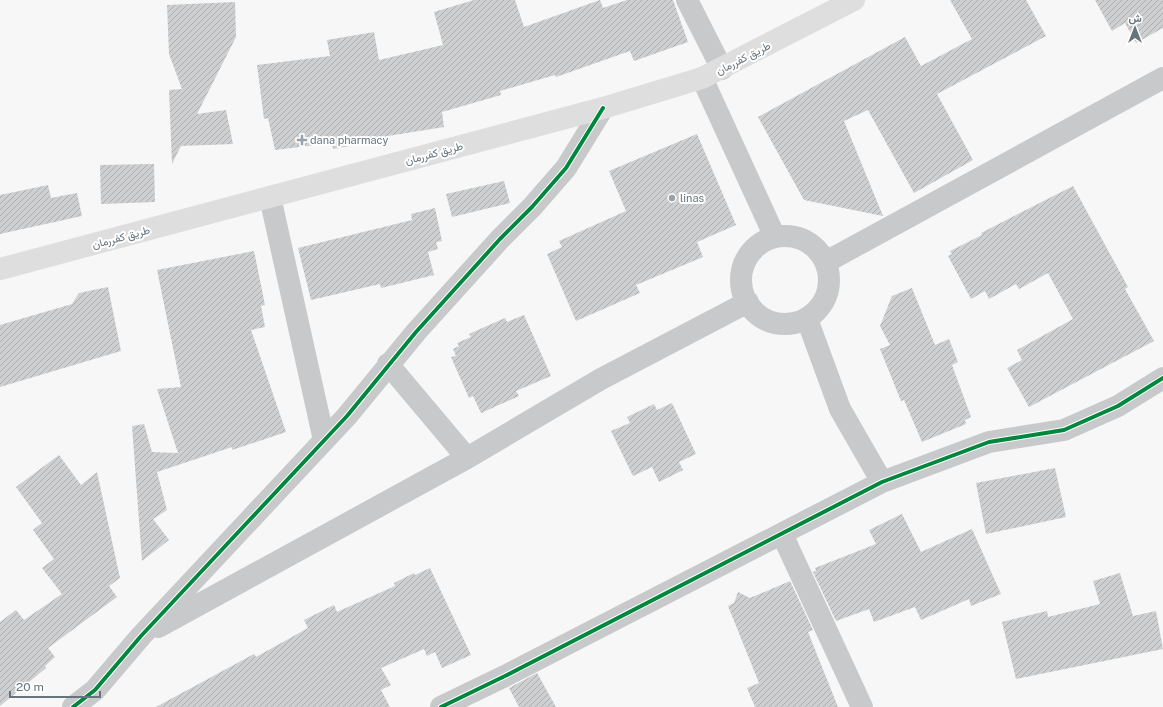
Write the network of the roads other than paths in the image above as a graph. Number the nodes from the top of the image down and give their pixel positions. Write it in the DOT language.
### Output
graph roads {
  1 [pos="687,0"];
  2 [pos="854,0"];
  3 [pos="722,70"];
  4 [pos="702,78"];
  5 [pos="1163,78"];
  6 [pos="603,108"];
  7 [pos="270,197"];
  8 [pos="775,237"];
  9 [pos="826,262"];
  10 [pos="0,269"];
  11 [pos="748,302"];
  12 [pos="807,319"];
  13 [pos="388,364"];
  14 [pos="1163,378"];
  15 [pos="324,440"];
  16 [pos="467,458"];
  17 [pos="882,482"];
  18 [pos="782,534"];
  19 [pos="141,636"];
  20 [pos="74,707"];
  21 [pos="440,707"];
  22 [pos="862,707"];
  1 -- 3 [label="street"];
  2 -- 3 [label="main road, طريق كفررمان"];
  3 -- 4 [label="main road, طريق كفررمان"];
  4 -- 6 [label="main road, طريق كفررمان"];
  4 -- 8 [label="street"];
  5 -- 9 [label="street"];
  6 -- 7 [label="main road, طريق كفررمان"];
  6 -- 13 [label="street"];
  7 -- 10 [label="main road, طريق كفررمان"];
  7 -- 15 [label="street"];
  8 -- 9 [label="street"];
  8 -- 11 [label="street"];
  9 -- 12 [label="street"];
  11 -- 12 [label="street"];
  11 -- 16 [label="street"];
  12 -- 17 [label="street"];
  13 -- 15 [label="street"];
  13 -- 16 [label="street"];
  14 -- 17 [label="street"];
  15 -- 19 [label="street"];
  16 -- 19 [label="street"];
  17 -- 18 [label="street"];
  18 -- 21 [label="street"];
  18 -- 22 [label="street"];
  19 -- 20 [label="street"];
}
